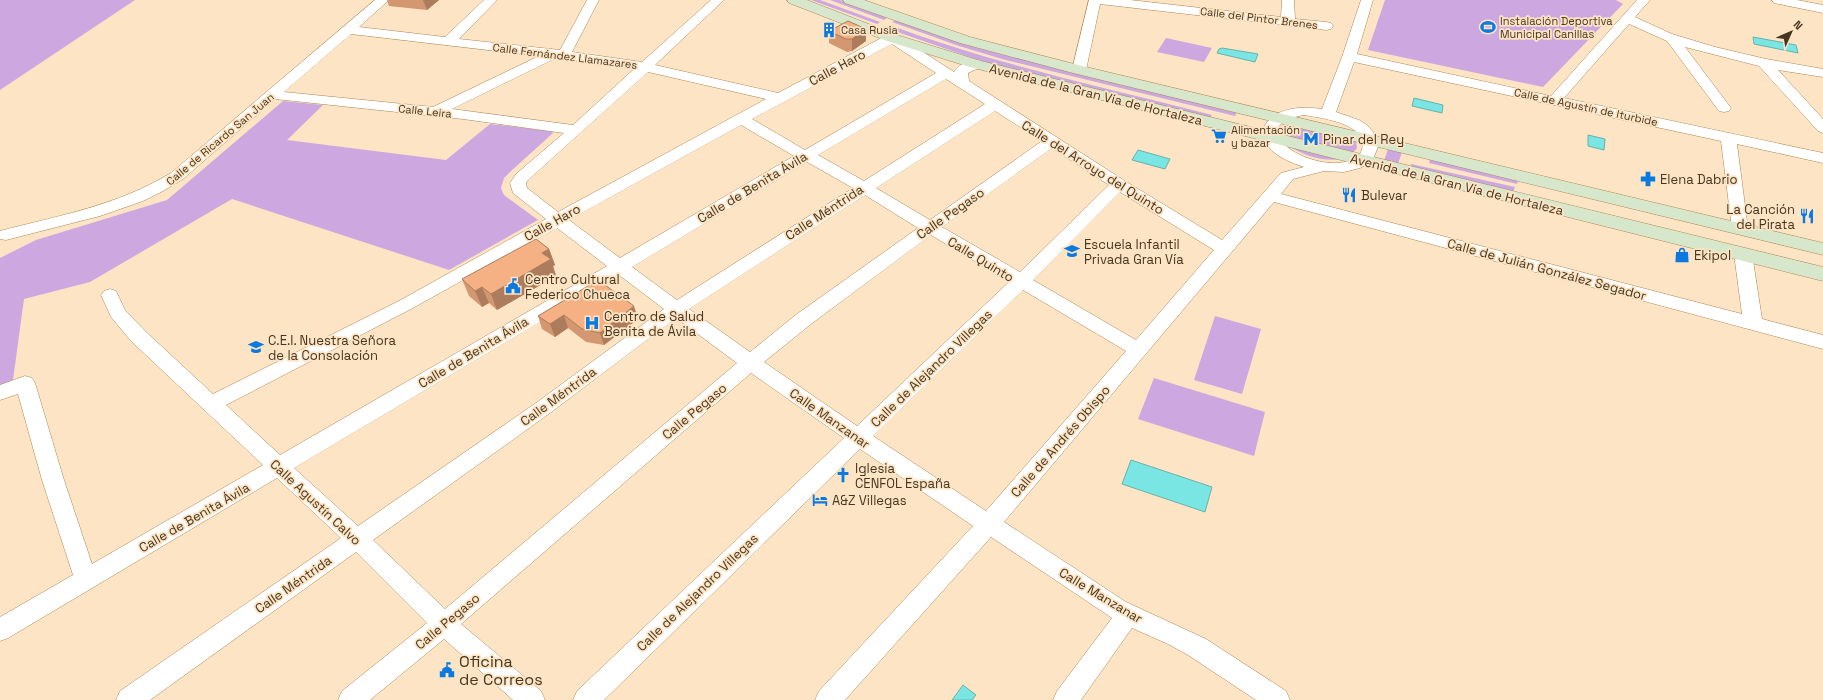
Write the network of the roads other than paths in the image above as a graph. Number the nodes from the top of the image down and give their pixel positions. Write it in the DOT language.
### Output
graph roads {
  1 [pos="383,0"];
  2 [pos="491,0"];
  3 [pos="593,0"];
  4 [pos="718,0"];
  5 [pos="794,0"];
  6 [pos="850,0"];
  7 [pos="1095,0"];
  8 [pos="1288,0"];
  9 [pos="1367,0"];
  10 [pos="1778,0"];
  11 [pos="1640,1"];
  12 [pos="1192,5"];
  13 [pos="1823,9"];
  14 [pos="1628,19"];
  15 [pos="1288,21"];
  16 [pos="1326,26"];
  17 [pos="347,30"];
  18 [pos="892,38"];
  19 [pos="1672,39"];
  20 [pos="448,42"];
  21 [pos="559,54"];
  22 [pos="1349,56"];
  23 [pos="976,64"];
  24 [pos="1765,64"];
  25 [pos="646,67"];
  26 [pos="1079,70"];
  27 [pos="946,73"];
  28 [pos="1823,73"];
  29 [pos="963,84"];
  30 [pos="274,95"];
  31 [pos="780,98"];
  32 [pos="1554,101"];
  33 [pos="994,104"];
  34 [pos="1724,108"];
  35 [pos="434,112"];
  36 [pos="1328,114"];
  37 [pos="1279,118"];
  38 [pos="742,119"];
  39 [pos="1823,128"];
  40 [pos="576,130"];
  41 [pos="1728,137"];
  42 [pos="1369,140"];
  43 [pos="1052,141"];
  44 [pos="1275,144"];
  45 [pos="804,156"];
  46 [pos="1823,158"];
  47 [pos="1363,160"];
  48 [pos="1323,167"];
  49 [pos="1287,176"];
  50 [pos="1119,184"];
  51 [pos="862,188"];
  52 [pos="1270,196"];
  53 [pos="556,220"];
  54 [pos="929,228"];
  55 [pos="1740,229"];
  56 [pos="2,237"];
  57 [pos="1224,249"];
  58 [pos="1823,249"];
  59 [pos="1743,254"];
  60 [pos="620,266"];
  61 [pos="1823,274"];
  62 [pos="1020,282"];
  63 [pos="110,295"];
  64 [pos="676,309"];
  65 [pos="1753,324"];
  66 [pos="1823,342"];
  67 [pos="1138,350"];
  68 [pos="751,362"];
  69 [pos="4,391"];
  70 [pos="211,404"];
  71 [pos="858,437"];
  72 [pos="279,467"];
  73 [pos="988,525"];
  74 [pos="356,539"];
  75 [pos="86,580"];
  76 [pos="1128,615"];
  77 [pos="444,624"];
  78 [pos="0,630"];
  79 [pos="129,700"];
  80 [pos="351,700"];
  81 [pos="532,700"];
  82 [pos="586,700"];
  83 [pos="828,700"];
  84 [pos="1066,700"];
  85 [pos="1277,700"];
  1 -- 17 [label="street, Calle de Ricardo San Juan"];
  2 -- 20 [label="street"];
  3 -- 21 [label="street"];
  4 -- 25 [label="street"];
  5 -- 18 [label="main road, Avenida de la Gran Vía de Hortaleza"];
  6 -- 26 [label="main road, Avenida de la Gran Vía de Hortaleza"];
  7 -- 12 [label="street, Calle del Pintor Brenes"];
  7 -- 26 [label="street"];
  8 -- 15 [label="street"];
  9 -- 22 [label="street"];
  10 -- 13 [label="street"];
  11 -- 14 [label="street"];
  12 -- 15 [label="street, Calle del Pintor Brenes"];
  14 -- 19 [label="street"];
  14 -- 32 [label="street"];
  15 -- 16 [label="street, Calle del Pintor Brenes"];
  17 -- 20 [label="street, Calle Fernández Llamazares"];
  17 -- 30 [label="street, Calle de Ricardo San Juan"];
  18 -- 23 [label="main road, Avenida de la Gran Vía de Hortaleza"];
  18 -- 27 [label="street, Calle del Arroyo del Quinto"];
  18 -- 31 [label="street, Calle Haro"];
  19 -- 24 [label="street"];
  19 -- 34 [label="street"];
  20 -- 21 [label="street, Calle Fernández Llamazares"];
  21 -- 25 [label="street, Calle Fernández Llamazares"];
  21 -- 35 [label="street"];
  22 -- 32 [label="street, Calle de Agustín de Iturbide"];
  22 -- 36 [label="street"];
  23 -- 29 [label="street"];
  23 -- 44 [label="main road, Avenida de la Gran Vía de Hortaleza"];
  24 -- 28 [label="street"];
  24 -- 39 [label="street"];
  25 -- 31 [label="street, Calle Fernández Llamazares"];
  25 -- 40 [label="street"];
  26 -- 37 [label="main road, Avenida de la Gran Vía de Hortaleza"];
  27 -- 29 [label="street, Calle del Arroyo del Quinto"];
  27 -- 45 [label="street, Calle de Benita Ávila"];
  29 -- 33 [label="street, Calle del Arroyo del Quinto"];
  30 -- 35 [label="street, Calle Leira"];
  30 -- 56 [label="street, Calle de Ricardo San Juan"];
  31 -- 38 [label="street, Calle Haro"];
  32 -- 41 [label="street, Calle de Agustín de Iturbide"];
  33 -- 43 [label="street, Calle del Arroyo del Quinto"];
  33 -- 51 [label="street, Calle Méntrida"];
  35 -- 40 [label="street, Calle Leira"];
  36 -- 37 [label="street"];
  36 -- 42 [label="street"];
  37 -- 42 [label="main road, Avenida de la Gran Vía de Hortaleza"];
  37 -- 44 [label="street"];
  38 -- 45 [label="street, Calle Quinto"];
  38 -- 53 [label="street, Calle Haro"];
  40 -- 53 [label="street"];
  41 -- 46 [label="street, Calle de Agustín de Iturbide"];
  41 -- 55 [label="street"];
  42 -- 47 [label="street"];
  42 -- 55 [label="main road, Avenida de la Gran Vía de Hortaleza"];
  43 -- 50 [label="street, Calle del Arroyo del Quinto"];
  43 -- 54 [label="street, Calle Pegaso"];
  44 -- 47 [label="main road, Avenida de la Gran Vía de Hortaleza"];
  44 -- 48 [label="street"];
  44 -- 49 [label="street"];
  45 -- 51 [label="street, Calle Quinto"];
  45 -- 60 [label="street, Calle de Benita Ávila"];
  47 -- 48 [label="street"];
  47 -- 59 [label="main road, Avenida de la Gran Vía de Hortaleza"];
  48 -- 49 [label="street"];
  49 -- 52 [label="street, Calle de Andrés Obispo"];
  50 -- 57 [label="street, Calle del Arroyo del Quinto"];
  50 -- 62 [label="street, Calle de Alejandro Villegas"];
  51 -- 54 [label="street, Calle Quinto"];
  51 -- 64 [label="street, Calle Méntrida"];
  52 -- 57 [label="street, Calle de Andrés Obispo"];
  52 -- 65 [label="street, Calle de Julián González Segador"];
  53 -- 60 [label="street, Calle Manzanar"];
  53 -- 70 [label="street, Calle Haro"];
  54 -- 62 [label="street, Calle Quinto"];
  54 -- 68 [label="street, Calle Pegaso"];
  55 -- 58 [label="main road, Avenida de la Gran Vía de Hortaleza"];
  57 -- 67 [label="street, Calle de Andrés Obispo"];
  59 -- 61 [label="main road, Avenida de la Gran Vía de Hortaleza"];
  59 -- 65 [label="street"];
  60 -- 64 [label="street, Calle Manzanar"];
  60 -- 72 [label="street, Calle de Benita Ávila"];
  62 -- 67 [label="street, Calle Quinto"];
  62 -- 71 [label="street, Calle de Alejandro Villegas"];
  63 -- 70 [label="street, Calle Agustín Calvo"];
  64 -- 68 [label="street, Calle Manzanar"];
  64 -- 74 [label="street, Calle Méntrida"];
  65 -- 66 [label="street, Calle de Julián González Segador"];
  67 -- 73 [label="street, Calle de Andrés Obispo"];
  68 -- 71 [label="street, Calle Manzanar"];
  68 -- 77 [label="street, Calle Pegaso"];
  69 -- 75 [label="street"];
  70 -- 72 [label="street, Calle Agustín Calvo"];
  71 -- 73 [label="street, Calle Manzanar"];
  71 -- 82 [label="street, Calle de Alejandro Villegas"];
  72 -- 74 [label="street, Calle Agustín Calvo"];
  72 -- 75 [label="street, Calle de Benita Ávila"];
  73 -- 76 [label="street, Calle Manzanar"];
  73 -- 83 [label="street, Calle de Andrés Obispo"];
  74 -- 77 [label="street, Calle Agustín Calvo"];
  74 -- 79 [label="street, Calle Méntrida"];
  75 -- 78 [label="street, Calle de Benita Ávila"];
  76 -- 84 [label="street"];
  76 -- 85 [label="street, Calle Manzanar"];
  77 -- 80 [label="street, Calle Pegaso"];
  77 -- 81 [label="street, Calle Agustín Calvo"];
}
